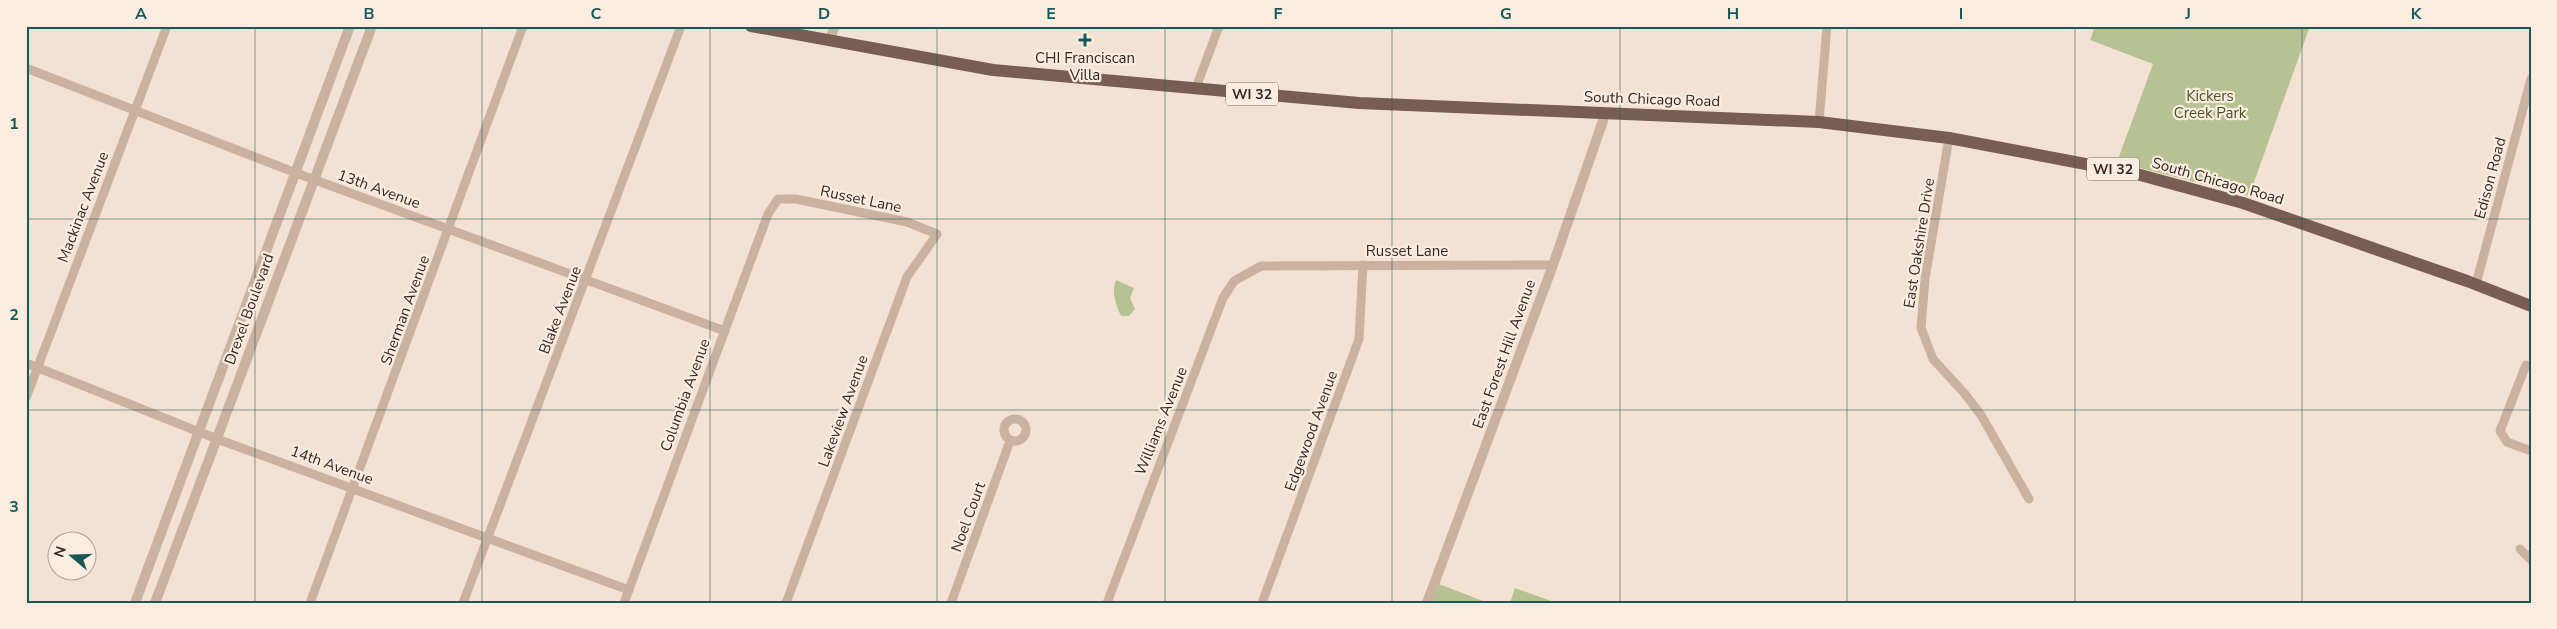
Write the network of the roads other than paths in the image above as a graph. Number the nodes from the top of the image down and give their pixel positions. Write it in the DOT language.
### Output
graph roads {
  1 [pos="167,26"];
  2 [pos="350,26"];
  3 [pos="372,26"];
  4 [pos="523,26"];
  5 [pos="681,26"];
  6 [pos="751,26"];
  7 [pos="835,26"];
  8 [pos="1219,26"];
  9 [pos="1827,26"];
  10 [pos="829,42"];
  11 [pos="26,68"];
  12 [pos="2531,79"];
  13 [pos="1196,88"];
  14 [pos="135,108"];
  15 [pos="1605,115"];
  16 [pos="1819,122"];
  17 [pos="1949,138"];
  18 [pos="296,173"];
  19 [pos="314,179"];
  20 [pos="778,199"];
  21 [pos="450,229"];
  22 [pos="937,234"];
  23 [pos="1363,265"];
  24 [pos="1553,265"];
  25 [pos="1262,266"];
  26 [pos="586,279"];
  27 [pos="2476,284"];
  28 [pos="2531,306"];
  29 [pos="725,331"];
  30 [pos="26,363"];
  31 [pos="2531,367"];
  32 [pos="38,368"];
  33 [pos="26,398"];
  34 [pos="199,432"];
  35 [pos="217,439"];
  36 [pos="1010,441"];
  37 [pos="2531,452"];
  38 [pos="354,488"];
  39 [pos="2030,499"];
  40 [pos="488,537"];
  41 [pos="2520,549"];
  42 [pos="2531,560"];
  43 [pos="629,590"];
  44 [pos="135,603"];
  45 [pos="155,603"];
  46 [pos="310,603"];
  47 [pos="464,603"];
  48 [pos="624,603"];
  49 [pos="786,603"];
  50 [pos="951,603"];
  51 [pos="1107,603"];
  52 [pos="1262,603"];
  53 [pos="1427,603"];
  1 -- 14 [label="street, Mackinac Avenue"];
  2 -- 18 [label="street, Drexel Boulevard"];
  3 -- 19 [label="street, Drexel Boulevard"];
  4 -- 21 [label="street, Sherman Avenue"];
  5 -- 26 [label="street, Blake Avenue"];
  6 -- 10 [label="main road, South Chicago Road / WI 32"];
  7 -- 10 [label="street"];
  8 -- 13 [label="street"];
  9 -- 16 [label="street"];
  10 -- 13 [label="main road, South Chicago Road / WI 32"];
  11 -- 14 [label="street, 13th Avenue"];
  12 -- 27 [label="street, Edison Road"];
  13 -- 15 [label="main road, South Chicago Road / WI 32"];
  14 -- 18 [label="street, 13th Avenue"];
  14 -- 32 [label="street, Mackinac Avenue"];
  15 -- 16 [label="main road, South Chicago Road / WI 32"];
  15 -- 24 [label="street, East Forest Hill Avenue"];
  16 -- 17 [label="main road, South Chicago Road / WI 32"];
  17 -- 27 [label="main road, South Chicago Road / WI 32"];
  17 -- 39 [label="street, East Oakshire Drive"];
  18 -- 19 [label="street, 13th Avenue"];
  18 -- 34 [label="street, Drexel Boulevard"];
  19 -- 21 [label="street, 13th Avenue"];
  19 -- 35 [label="street, Drexel Boulevard"];
  20 -- 22 [label="street, Russet Lane"];
  20 -- 29 [label="street, Columbia Avenue"];
  21 -- 26 [label="street, 13th Avenue"];
  21 -- 38 [label="street, Sherman Avenue"];
  22 -- 49 [label="street, Lakeview Avenue"];
  23 -- 24 [label="street, Russet Lane"];
  23 -- 25 [label="street, Russet Lane"];
  23 -- 52 [label="street, Edgewood Avenue"];
  24 -- 53 [label="street, East Forest Hill Avenue"];
  25 -- 51 [label="street, Williams Avenue"];
  26 -- 29 [label="street, 13th Avenue"];
  26 -- 40 [label="street, Blake Avenue"];
  27 -- 28 [label="main road, South Chicago Road / WI 32"];
  29 -- 43 [label="street, Columbia Avenue"];
  30 -- 32 [label="street, 14th Avenue"];
  31 -- 37 [label="street"];
  32 -- 33 [label="street, Mackinac Avenue"];
  32 -- 34 [label="street, 14th Avenue"];
  34 -- 35 [label="street, 14th Avenue"];
  34 -- 44 [label="street, Drexel Boulevard"];
  35 -- 38 [label="street, 14th Avenue"];
  35 -- 45 [label="street, Drexel Boulevard"];
  36 -- 50 [label="street, Noel Court"];
  38 -- 40 [label="street, 14th Avenue"];
  38 -- 46 [label="street, Sherman Avenue"];
  40 -- 43 [label="street, 14th Avenue"];
  40 -- 47 [label="street, Blake Avenue"];
  41 -- 42 [label="street"];
  43 -- 48 [label="street, Columbia Avenue"];
}
